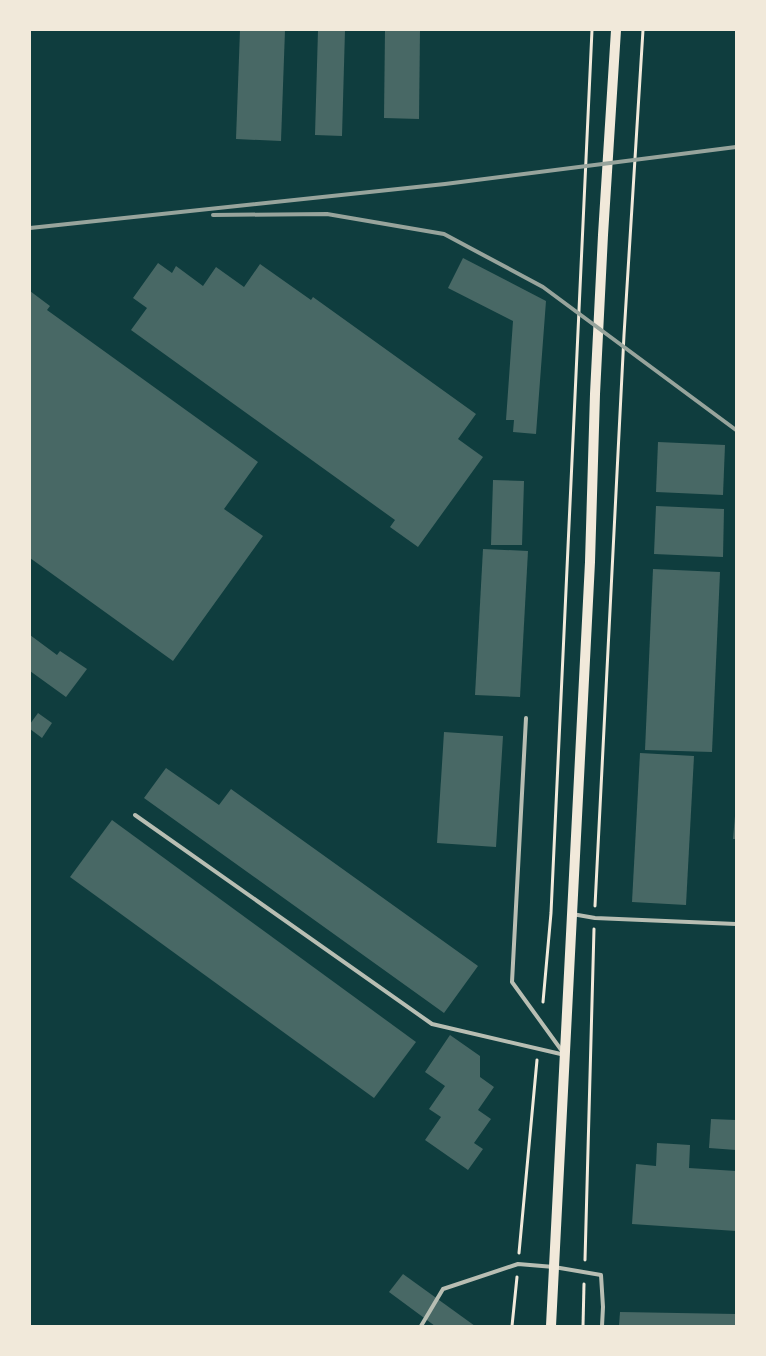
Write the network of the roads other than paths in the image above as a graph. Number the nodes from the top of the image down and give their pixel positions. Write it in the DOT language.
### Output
graph roads {
  1 [pos="616,30"];
  2 [pos="526,718"];
  3 [pos="135,815"];
  4 [pos="572,914"];
  5 [pos="736,924"];
  6 [pos="565,1055"];
  7 [pos="554,1267"];
  8 [pos="421,1326"];
  9 [pos="551,1326"];
  10 [pos="602,1326"];
  1 -- 4 [label="main road"];
  2 -- 6 [label="lane"];
  3 -- 6 [label="lane"];
  4 -- 5 [label="lane"];
  4 -- 6 [label="main road"];
  6 -- 7 [label="main road"];
  7 -- 8 [label="lane"];
  7 -- 9 [label="main road"];
  7 -- 10 [label="lane"];
}
